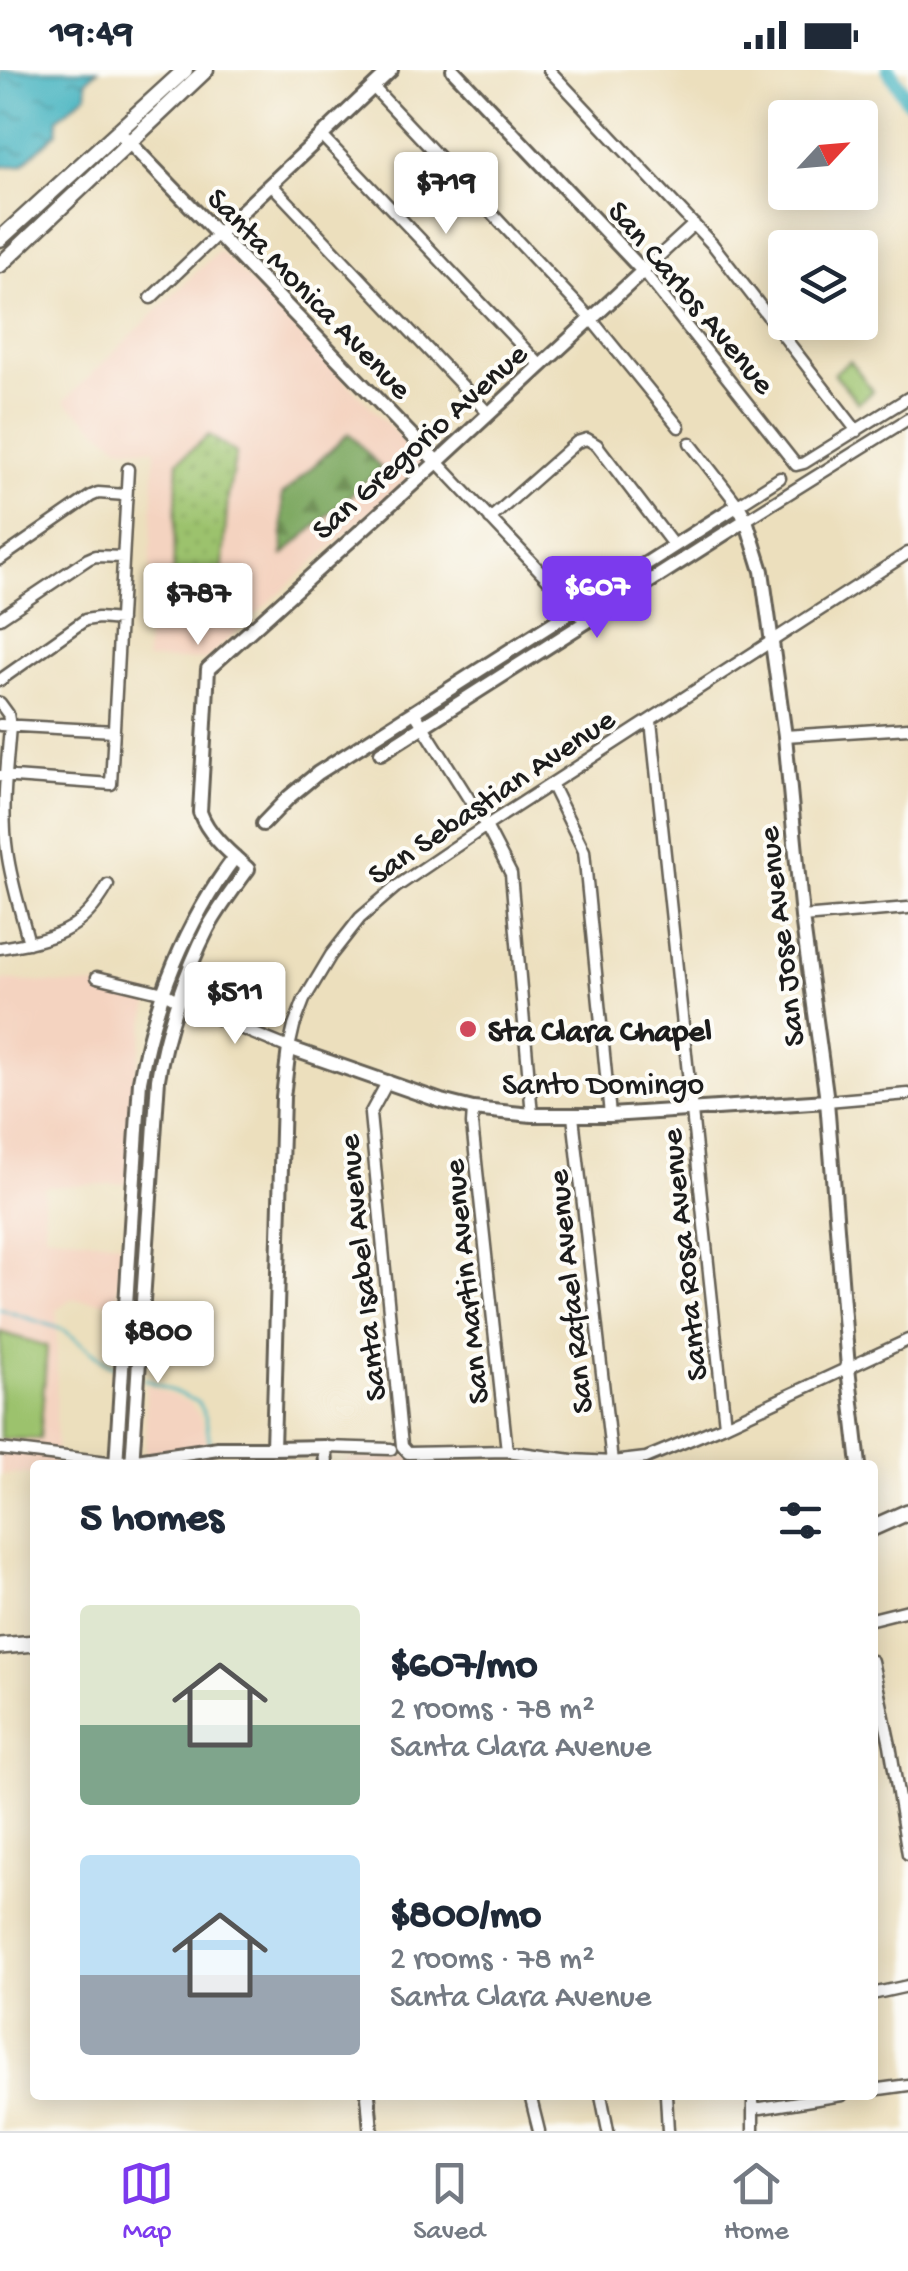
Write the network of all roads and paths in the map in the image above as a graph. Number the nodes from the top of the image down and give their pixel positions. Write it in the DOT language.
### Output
graph roads {
  1 [pos="185,70"];
  2 [pos="206,70"];
  3 [pos="391,70"];
  4 [pos="453,70"];
  5 [pos="548,70"];
  6 [pos="373,87"];
  7 [pos="322,136"];
  8 [pos="124,138"];
  9 [pos="272,184"];
  10 [pos="694,224"];
  11 [pos="218,234"];
  12 [pos="2,251"];
  13 [pos="644,271"];
  14 [pos="151,298"];
  15 [pos="592,319"];
  16 [pos="541,366"];
  17 [pos="908,398"];
  18 [pos="490,414"];
  19 [pos="908,419"];
  20 [pos="679,426"];
  21 [pos="857,431"];
  22 [pos="690,442"];
  23 [pos="437,462"];
  24 [pos="128,469"];
  25 [pos="780,478"];
  26 [pos="126,494"];
  27 [pos="738,505"];
  28 [pos="490,519"];
  29 [pos="746,520"];
  30 [pos="674,546"];
  31 [pos="908,553"];
  32 [pos="123,557"];
  33 [pos="0,559"];
  34 [pos="575,608"];
  35 [pos="0,618"];
  36 [pos="120,620"];
  37 [pos="586,623"];
  38 [pos="773,641"];
  39 [pos="0,680"];
  40 [pos="0,703"];
  41 [pos="414,712"];
  42 [pos="651,721"];
  43 [pos="5,726"];
  44 [pos="425,727"];
  45 [pos="908,728"];
  46 [pos="114,731"];
  47 [pos="785,736"];
  48 [pos="381,754"];
  49 [pos="3,776"];
  50 [pos="551,784"];
  51 [pos="263,824"];
  52 [pos="486,826"];
  53 [pos="235,857"];
  54 [pos="108,885"];
  55 [pos="908,908"];
  56 [pos="802,917"];
  57 [pos="29,943"];
  58 [pos="0,948"];
  59 [pos="96,977"];
  60 [pos="164,993"];
  61 [pos="178,1001"];
  62 [pos="196,1010"];
  63 [pos="289,1048"];
  64 [pos="388,1082"];
  65 [pos="908,1094"];
  66 [pos="827,1101"];
  67 [pos="473,1108"];
  68 [pos="691,1111"];
  69 [pos="532,1115"];
  70 [pos="610,1115"];
  71 [pos="574,1116"];
  72 [pos="908,1340"];
  73 [pos="848,1368"];
  74 [pos="725,1425"];
  75 [pos="273,1448"];
  76 [pos="325,1448"];
  77 [pos="0,1449"];
  78 [pos="391,1449"];
  79 [pos="506,1451"];
  80 [pos="85,1460"];
  81 [pos="116,1460"];
  82 [pos="132,1460"];
  83 [pos="148,1460"];
  84 [pos="326,1460"];
  85 [pos="572,1460"];
  86 [pos="612,1460"];
  87 [pos="629,1460"];
  88 [pos="857,1460"];
  89 [pos="908,1512"];
  90 [pos="878,1525"];
  91 [pos="908,1610"];
  92 [pos="878,1618"];
  93 [pos="30,1643"];
  94 [pos="0,1646"];
  95 [pos="878,1689"];
  96 [pos="908,1854"];
  97 [pos="908,1986"];
  98 [pos="878,1993"];
  99 [pos="908,2085"];
  100 [pos="878,2089"];
  101 [pos="368,2100"];
  102 [pos="531,2100"];
  103 [pos="602,2100"];
  104 [pos="666,2100"];
  105 [pos="753,2100"];
  106 [pos="810,2100"];
  107 [pos="760,2108"];
  108 [pos="371,2131"];
  109 [pos="538,2131"];
  110 [pos="608,2131"];
  111 [pos="668,2131"];
  112 [pos="754,2131"];
  1 -- 8 [label="main road"];
  2 -- 8 [label="main road"];
  3 -- 6 [label="street"];
  4 -- 13 [label="street, San Carlos Avenue"];
  5 -- 10 [label="street"];
  6 -- 7 [label="street"];
  6 -- 15 [label="street"];
  7 -- 9 [label="street"];
  7 -- 16 [label="street"];
  8 -- 11 [label="street, Santa Monica Avenue"];
  8 -- 12 [label="main road"];
  9 -- 11 [label="street"];
  9 -- 18 [label="street"];
  10 -- 13 [label="street, San Gregorio Avenue"];
  10 -- 21 [label="street"];
  11 -- 14 [label="street"];
  11 -- 23 [label="street, Santa Monica Avenue"];
  13 -- 15 [label="street, San Gregorio Avenue"];
  13 -- 21 [label="street, San Carlos Avenue"];
  15 -- 16 [label="street, San Gregorio Avenue"];
  15 -- 20 [label="street"];
  16 -- 18 [label="street, San Gregorio Avenue"];
  17 -- 21 [label="street, San Carlos Avenue"];
  18 -- 23 [label="street, San Gregorio Avenue"];
  19 -- 29 [label="street"];
  22 -- 27 [label="street"];
  23 -- 28 [label="street, Santa Monica Avenue"];
  23 -- 53 [label="street, San Gregorio Avenue"];
  24 -- 26 [label="street"];
  25 -- 27 [label="street"];
  26 -- 32 [label="street"];
  26 -- 33 [label="street"];
  27 -- 29 [label="street, San Jose Avenue"];
  27 -- 30 [label="street"];
  28 -- 30 [label="street"];
  28 -- 34 [label="street, Santa Monica Avenue"];
  29 -- 37 [label="street"];
  29 -- 38 [label="street, San Jose Avenue"];
  30 -- 34 [label="street"];
  31 -- 38 [label="street, San Sebastian Avenue"];
  32 -- 35 [label="street"];
  32 -- 36 [label="street"];
  34 -- 37 [label="street, Santa Monica Avenue"];
  34 -- 41 [label="street"];
  36 -- 39 [label="street"];
  36 -- 46 [label="street"];
  37 -- 44 [label="street"];
  38 -- 42 [label="street, San Sebastian Avenue"];
  38 -- 47 [label="street, San Jose Avenue"];
  40 -- 43 [label="street"];
  41 -- 44 [label="street"];
  41 -- 51 [label="street"];
  42 -- 50 [label="street, San Sebastian Avenue"];
  42 -- 68 [label="street, Santa Rosa Avenue"];
  43 -- 46 [label="street"];
  43 -- 49 [label="street"];
  44 -- 48 [label="street"];
  44 -- 52 [label="street"];
  45 -- 47 [label="street"];
  46 -- 49 [label="street"];
  47 -- 56 [label="street, San Jose Avenue"];
  49 -- 57 [label="street"];
  50 -- 52 [label="street, San Sebastian Avenue"];
  50 -- 70 [label="street"];
  52 -- 63 [label="street, San Sebastian Avenue"];
  52 -- 69 [label="street"];
  53 -- 60 [label="street"];
  53 -- 61 [label="street, San Gregorio Avenue"];
  54 -- 57 [label="street"];
  55 -- 56 [label="street"];
  56 -- 66 [label="street, San Jose Avenue"];
  57 -- 58 [label="street"];
  59 -- 60 [label="street"];
  60 -- 61 [label="street"];
  60 -- 81 [label="street"];
  61 -- 82 [label="street"];
  62 -- 63 [label="street, Santo Domingo"];
  63 -- 64 [label="street, Santo Domingo"];
  63 -- 75 [label="street, San Sebastian Avenue"];
  64 -- 67 [label="street, Santo Domingo"];
  64 -- 79 [label="street, Santa Isabel Avenue"];
  65 -- 66 [label="street, Santo Domingo"];
  66 -- 68 [label="street, Santo Domingo"];
  66 -- 73 [label="street, San Jose Avenue"];
  67 -- 69 [label="street, Santo Domingo"];
  67 -- 79 [label="street, San Martin Avenue"];
  68 -- 70 [label="street, Santo Domingo"];
  68 -- 74 [label="street, Santa Rosa Avenue"];
  69 -- 71 [label="street, Santo Domingo"];
  70 -- 71 [label="street, Santo Domingo"];
  71 -- 86 [label="street, San Rafael Avenue"];
  72 -- 73 [label="street"];
  73 -- 74 [label="street"];
  73 -- 88 [label="street, San Jose Avenue"];
  74 -- 87 [label="street"];
  75 -- 76 [label="street"];
  75 -- 83 [label="street"];
  76 -- 78 [label="street"];
  76 -- 84 [label="street"];
  77 -- 80 [label="street"];
  79 -- 85 [label="street"];
  89 -- 90 [label="main road"];
  91 -- 92 [label="street"];
  93 -- 94 [label="main road"];
  95 -- 96 [label="street"];
  97 -- 98 [label="street"];
  99 -- 100 [label="street"];
  101 -- 108 [label="street"];
  102 -- 109 [label="street"];
  103 -- 110 [label="street"];
  104 -- 111 [label="street"];
  105 -- 112 [label="street"];
  106 -- 107 [label="street"];
}
